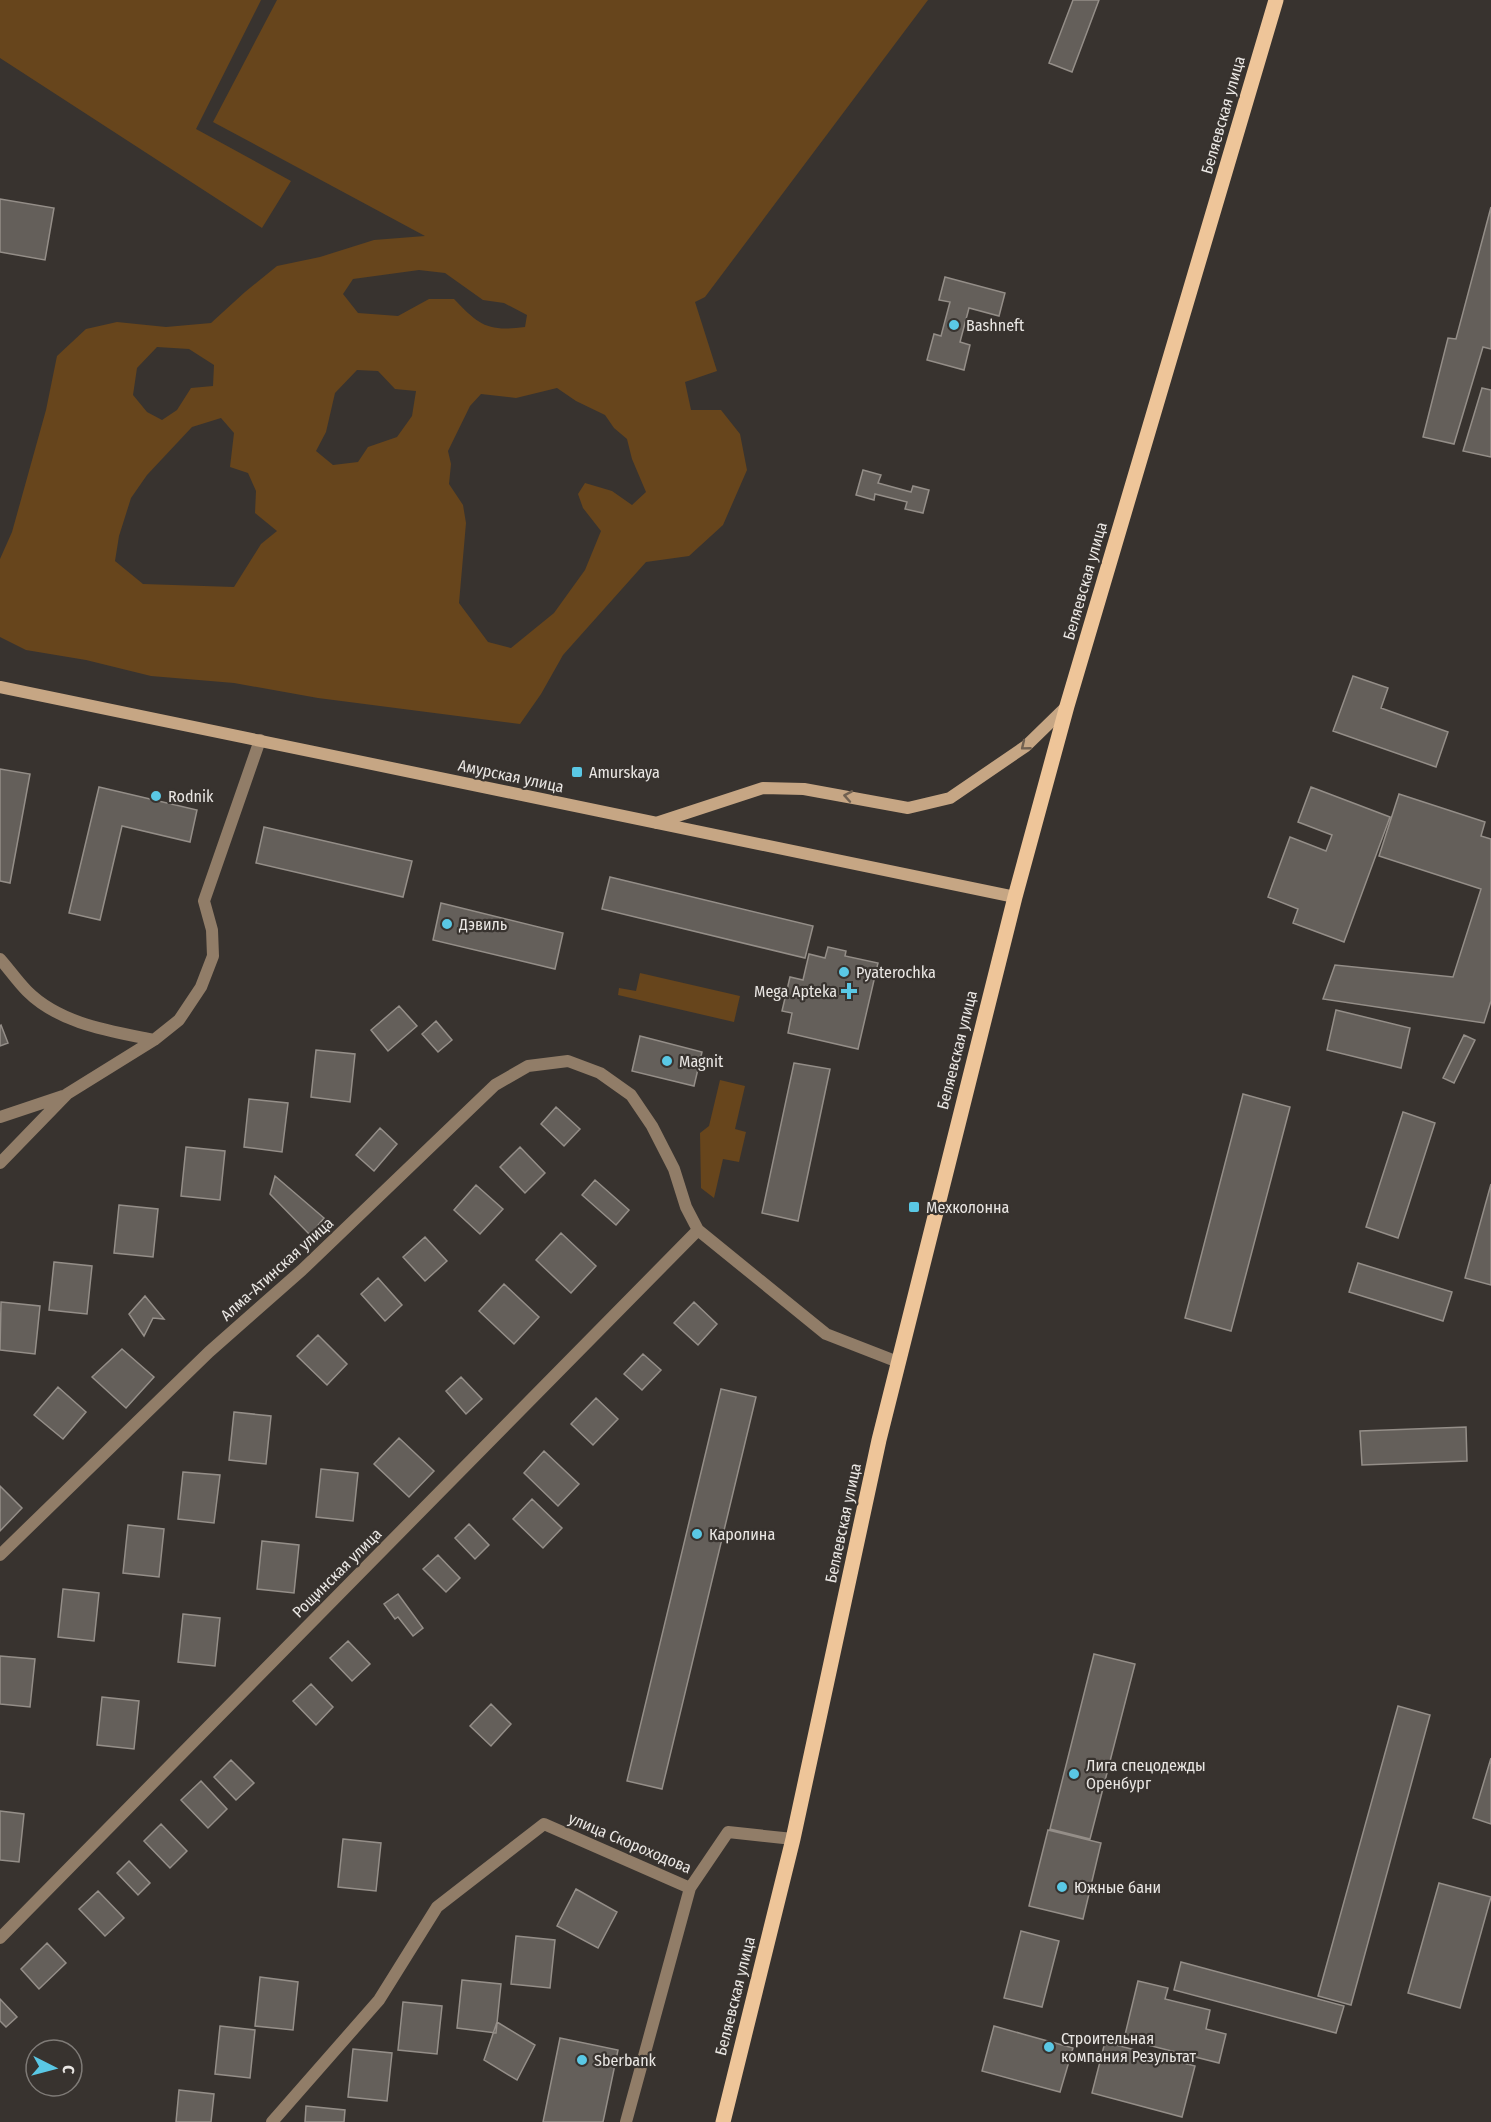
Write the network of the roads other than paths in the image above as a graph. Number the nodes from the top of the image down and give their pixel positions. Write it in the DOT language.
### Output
graph roads {
  1 [pos="1276,0"];
  2 [pos="0,687"];
  3 [pos="1067,706"];
  4 [pos="260,740"];
  5 [pos="654,824"];
  6 [pos="1015,897"];
  7 [pos="0,959"];
  8 [pos="154,1040"];
  9 [pos="67,1094"];
  10 [pos="0,1117"];
  11 [pos="0,1163"];
  12 [pos="698,1230"];
  13 [pos="898,1362"];
  14 [pos="0,1555"];
  15 [pos="794,1839"];
  16 [pos="690,1888"];
  17 [pos="0,1938"];
  18 [pos="272,2122"];
  19 [pos="626,2122"];
  20 [pos="723,2122"];
  1 -- 3 [label="main road, Беляевская улица"];
  2 -- 4 [label="street, Амурская улица"];
  3 -- 5 [label="street, one-way"];
  3 -- 6 [label="main road, Беляевская улица"];
  4 -- 5 [label="street, Амурская улица"];
  4 -- 8 [label="street"];
  5 -- 6 [label="street, Амурская улица"];
  6 -- 13 [label="main road, Беляевская улица"];
  7 -- 8 [label="street"];
  8 -- 9 [label="street"];
  9 -- 10 [label="street"];
  9 -- 11 [label="street"];
  12 -- 13 [label="street"];
  12 -- 14 [label="street, Алма-Атинская улица"];
  12 -- 17 [label="street, Рощинская улица"];
  13 -- 15 [label="main road, Беляевская улица"];
  15 -- 16 [label="street, улица Скороходова"];
  15 -- 20 [label="main road, Беляевская улица"];
  16 -- 18 [label="street, улица Скороходова"];
  16 -- 19 [label="street"];
}
